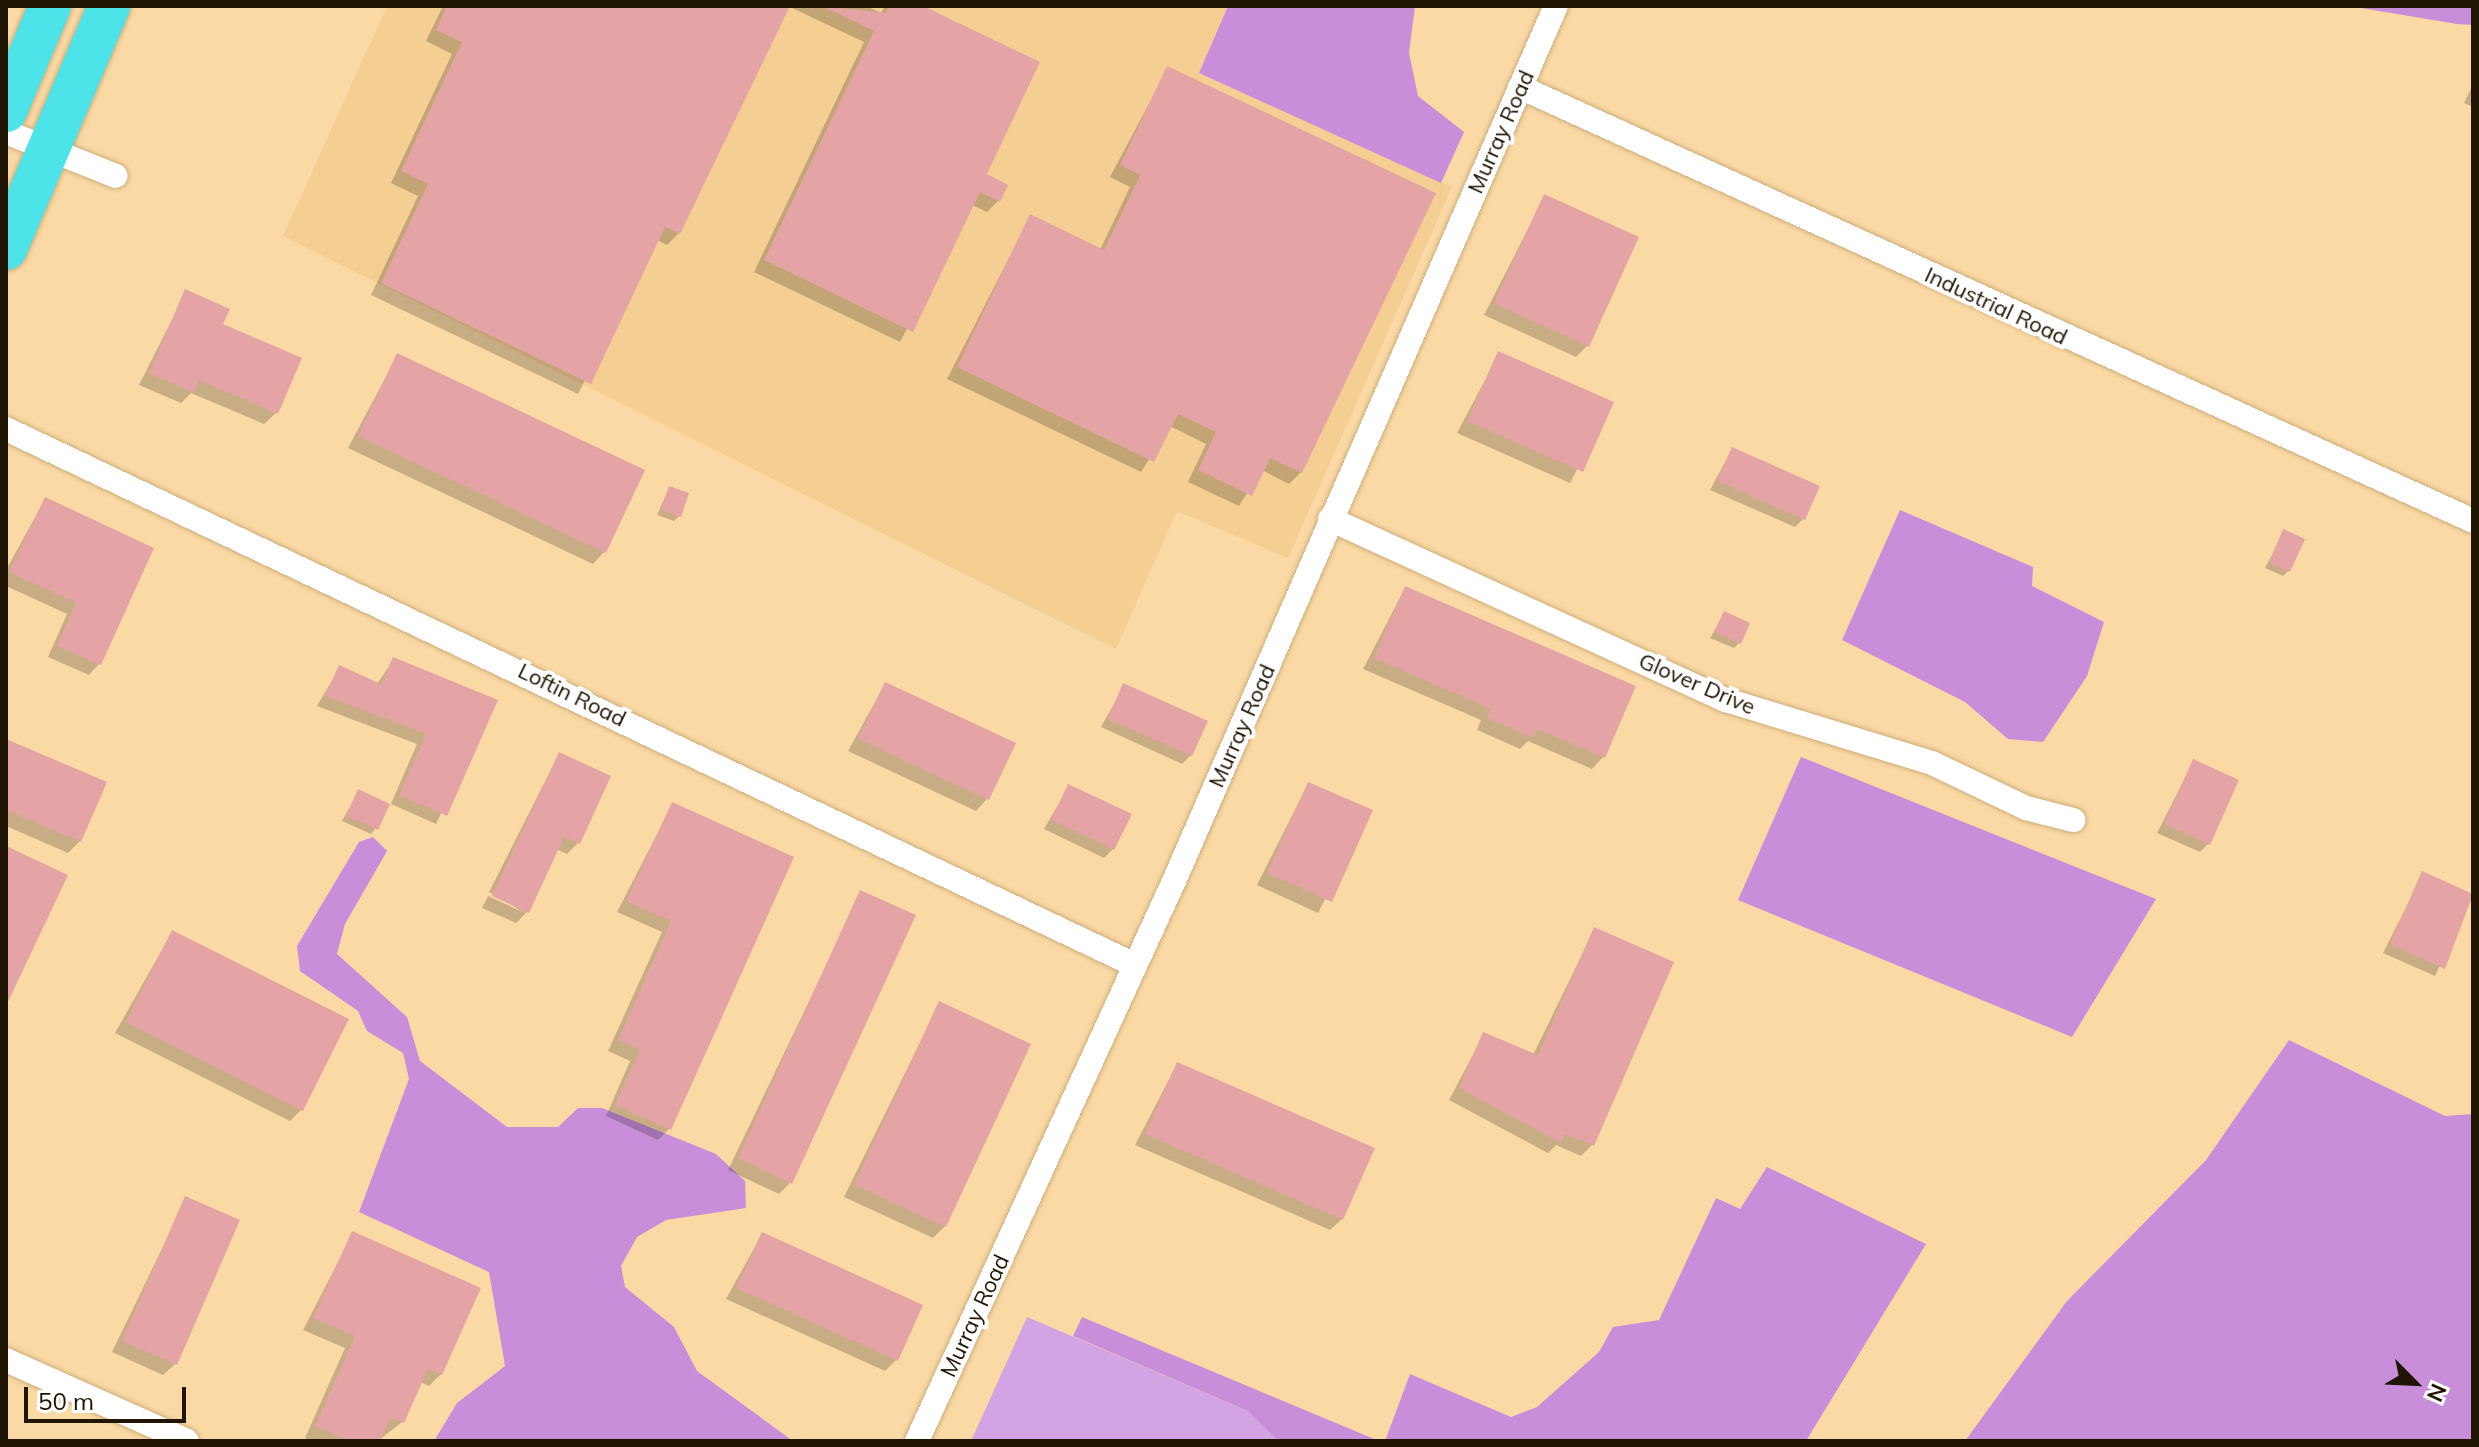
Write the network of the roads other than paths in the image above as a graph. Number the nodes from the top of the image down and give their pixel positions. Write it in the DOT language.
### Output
graph roads {
  1 [pos="109,6"];
  2 [pos="1556,6"];
  3 [pos="46,16"];
  4 [pos="6,61"];
  5 [pos="1520,87"];
  6 [pos="6,111"];
  7 [pos="6,132"];
  8 [pos="49,149"];
  9 [pos="116,176"];
  10 [pos="6,249"];
  11 [pos="6,429"];
  12 [pos="1330,519"];
  13 [pos="2473,521"];
  14 [pos="2073,820"];
  15 [pos="1135,965"];
  16 [pos="6,1360"];
  17 [pos="187,1441"];
  18 [pos="917,1441"];
  1 -- 8 [label="highway"];
  2 -- 5 [label="street, Murray Road"];
  3 -- 4 [label="highway"];
  3 -- 6 [label="highway"];
  5 -- 12 [label="street, Murray Road"];
  5 -- 13 [label="street, Industrial Road"];
  7 -- 8 [label="street"];
  8 -- 9 [label="street"];
  8 -- 10 [label="highway"];
  11 -- 15 [label="street, Loftin Road"];
  12 -- 14 [label="street, Glover Drive"];
  12 -- 15 [label="street, Murray Road"];
  15 -- 18 [label="street, Murray Road"];
  16 -- 17 [label="street"];
}
